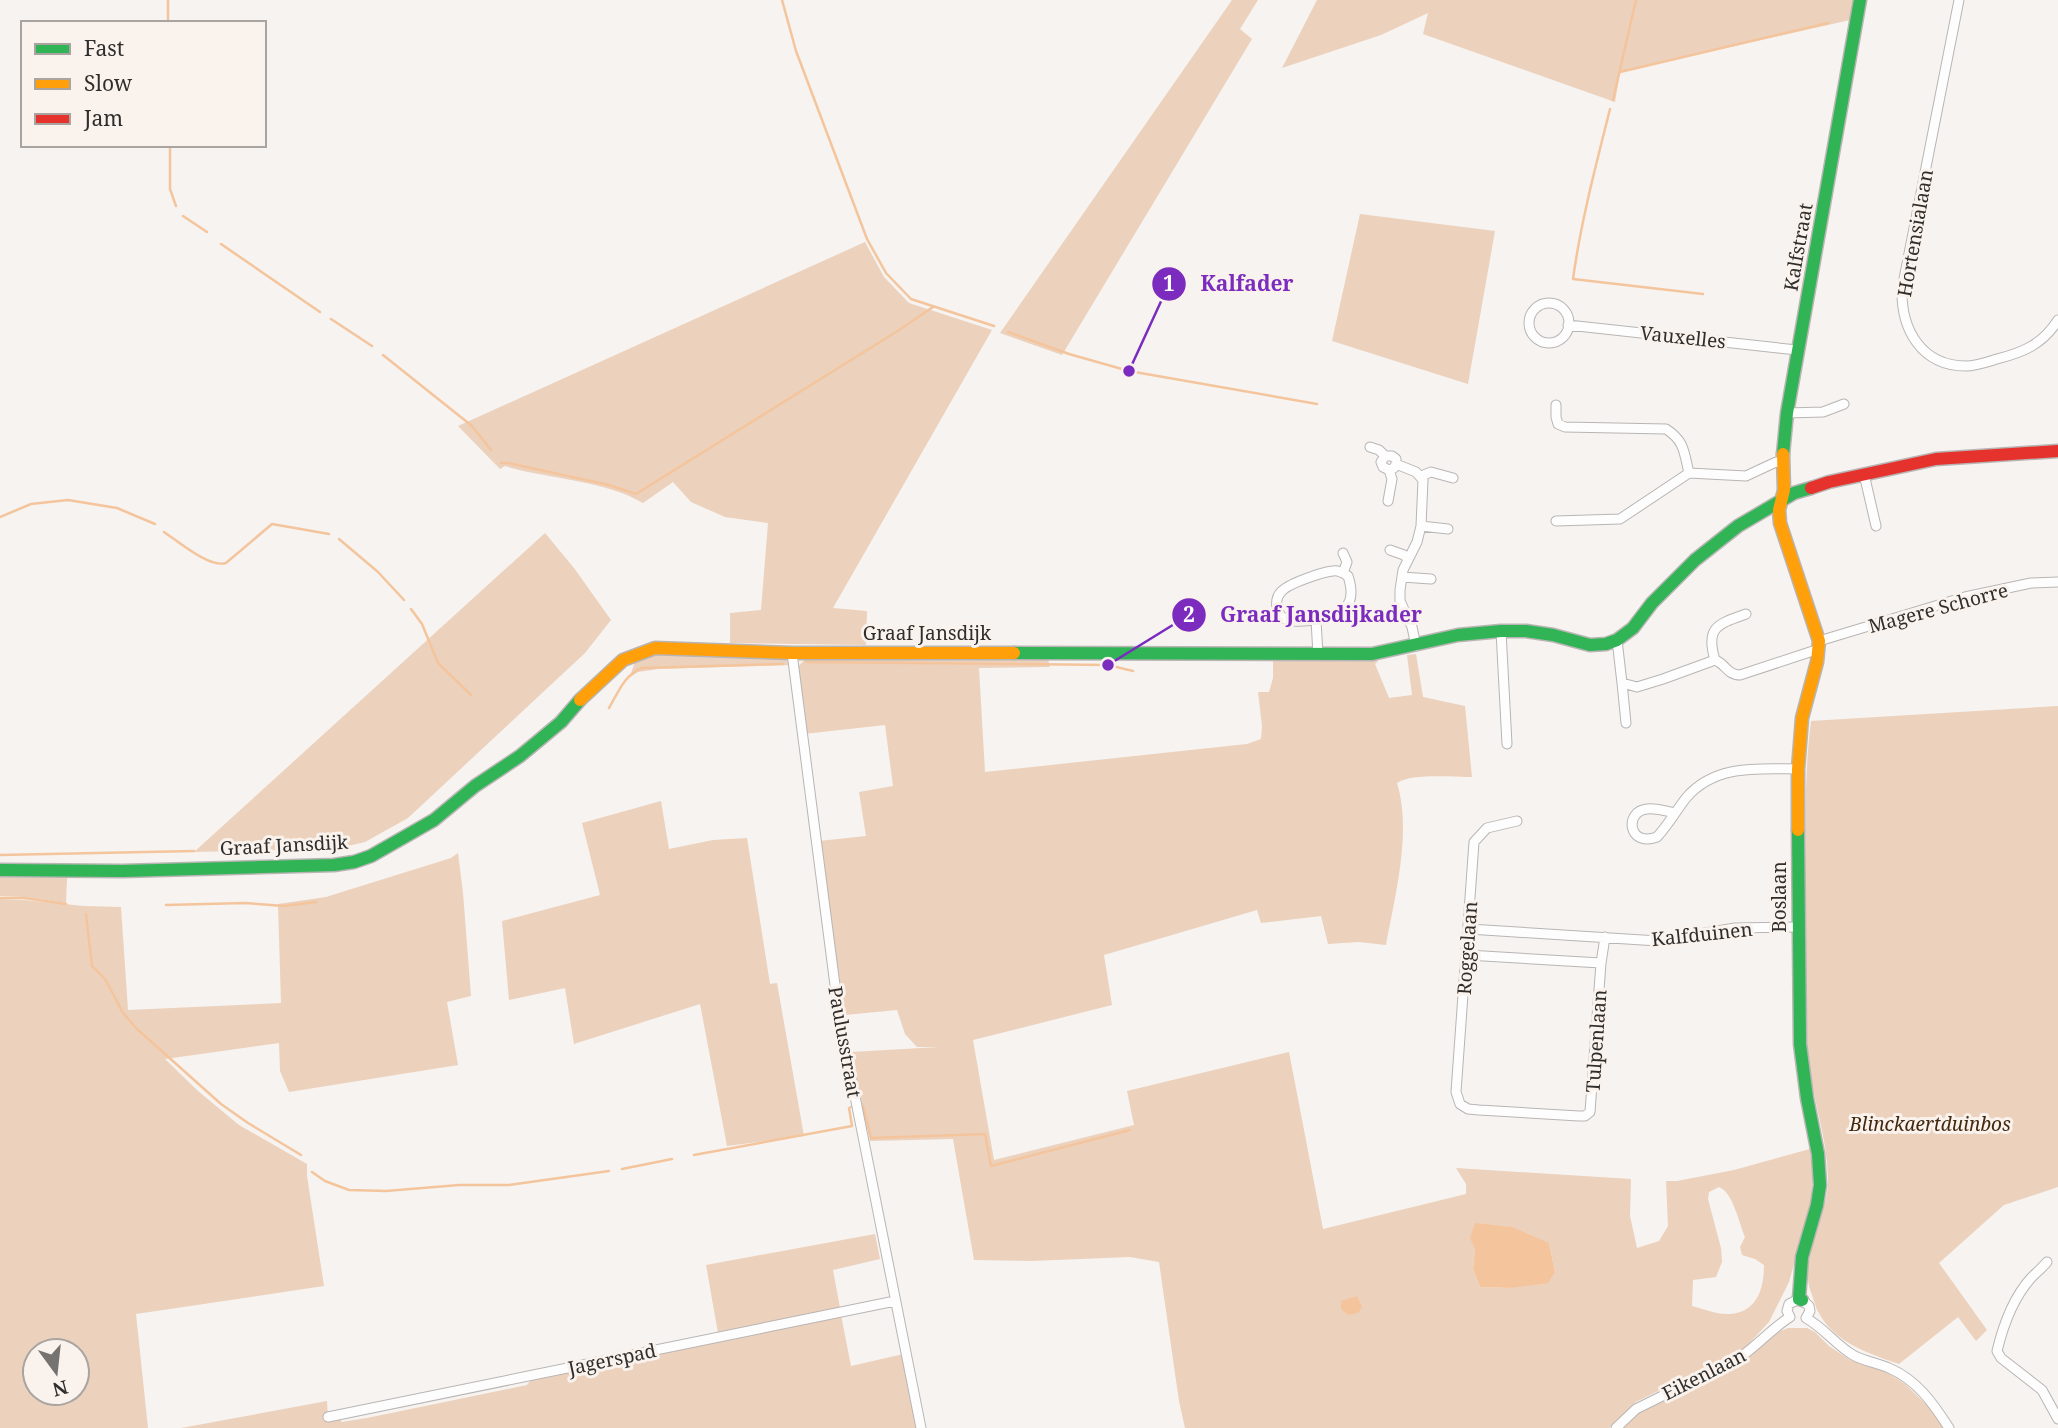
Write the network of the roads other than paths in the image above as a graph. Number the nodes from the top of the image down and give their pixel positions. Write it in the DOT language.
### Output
graph roads {
  1 [pos="1860,0"];
  2 [pos="1959,0"];
  3 [pos="2058,320"];
  4 [pos="1568,325"];
  5 [pos="1797,350"];
  6 [pos="1844,404"];
  7 [pos="1556,405"];
  8 [pos="1787,413"];
  9 [pos="1370,447"];
  10 [pos="2058,451"];
  11 [pos="1782,463"];
  12 [pos="1393,467"];
  13 [pos="1689,473"];
  14 [pos="1864,474"];
  15 [pos="1421,476"];
  16 [pos="1453,478"];
  17 [pos="1780,499"];
  18 [pos="1388,501"];
  19 [pos="1556,521"];
  20 [pos="1421,526"];
  21 [pos="1876,526"];
  22 [pos="1448,529"];
  23 [pos="1390,550"];
  24 [pos="1343,553"];
  25 [pos="1408,559"];
  26 [pos="1343,573"];
  27 [pos="1402,577"];
  28 [pos="1431,579"];
  29 [pos="2058,582"];
  30 [pos="1746,614"];
  31 [pos="1316,620"];
  32 [pos="1501,631"];
  33 [pos="1616,640"];
  34 [pos="1819,645"];
  35 [pos="1416,646"];
  36 [pos="792,653"];
  37 [pos="1318,655"];
  38 [pos="1715,660"];
  39 [pos="1622,683"];
  40 [pos="1626,723"];
  41 [pos="1507,744"];
  42 [pos="1798,769"];
  43 [pos="1675,813"];
  44 [pos="1517,821"];
  45 [pos="0,870"];
  46 [pos="1798,927"];
  47 [pos="1469,929"];
  48 [pos="1605,937"];
  49 [pos="1467,955"];
  50 [pos="1601,963"];
  51 [pos="1460,1104"];
  52 [pos="2047,1262"];
  53 [pos="1800,1300"];
  54 [pos="895,1301"];
  55 [pos="1790,1317"];
  56 [pos="1806,1318"];
  57 [pos="328,1417"];
  58 [pos="2058,1419"];
  59 [pos="920,1428"];
  60 [pos="1616,1428"];
  61 [pos="1949,1428"];
  1 -- 5 [label="street, Kalfstraat"];
  2 -- 3 [label="street, Hortensialaan"];
  4 -- 4 [label="street"];
  4 -- 5 [label="street, Vauxelles"];
  5 -- 8 [label="street, Kalfstraat"];
  6 -- 8 [label="street"];
  7 -- 13 [label="street"];
  8 -- 11 [label="street, Kalfstraat"];
  9 -- 12 [label="street"];
  10 -- 14 [label="street"];
  11 -- 13 [label="street"];
  11 -- 17 [label="street, Kalfstraat"];
  12 -- 15 [label="street"];
  12 -- 18 [label="street"];
  13 -- 19 [label="street"];
  14 -- 17 [label="street"];
  14 -- 21 [label="street"];
  15 -- 16 [label="street"];
  15 -- 20 [label="street"];
  17 -- 33 [label="street"];
  17 -- 34 [label="street"];
  20 -- 22 [label="street"];
  20 -- 25 [label="street"];
  23 -- 25 [label="street"];
  24 -- 26 [label="street"];
  25 -- 27 [label="street"];
  26 -- 31 [label="street"];
  26 -- 31 [label="street"];
  27 -- 28 [label="street"];
  27 -- 35 [label="street"];
  29 -- 34 [label="street, Magere Schorre"];
  30 -- 38 [label="street"];
  31 -- 37 [label="street"];
  32 -- 33 [label="street, Graaf Jansdijk"];
  32 -- 35 [label="street, Graaf Jansdijk"];
  32 -- 41 [label="street"];
  33 -- 39 [label="street"];
  34 -- 38 [label="street, Magere Schorre"];
  34 -- 42 [label="street, Boslaan"];
  35 -- 37 [label="street, Graaf Jansdijk"];
  36 -- 37 [label="street, Graaf Jansdijk"];
  36 -- 45 [label="street, Graaf Jansdijk"];
  36 -- 54 [label="street, Paulusstraat"];
  38 -- 39 [label="street"];
  39 -- 40 [label="street"];
  42 -- 43 [label="street"];
  42 -- 46 [label="street, Boslaan"];
  43 -- 43 [label="street"];
  44 -- 47 [label="street, Roggelaan"];
  46 -- 48 [label="street, Kalfduinen"];
  46 -- 53 [label="street, Boslaan"];
  47 -- 48 [label="street, Kalfduinen"];
  47 -- 49 [label="street, Roggelaan"];
  48 -- 50 [label="street"];
  49 -- 50 [label="street"];
  49 -- 51 [label="street, Roggelaan"];
  50 -- 51 [label="street, Tulpenlaan"];
  52 -- 58 [label="street"];
  53 -- 55 [label="street, Boslaan"];
  53 -- 56 [label="street, Boslaan"];
  54 -- 57 [label="street, Jagerspad"];
  54 -- 59 [label="street, Paulusstraat"];
  55 -- 56 [label="street"];
  55 -- 60 [label="street, Eikenlaan"];
  56 -- 61 [label="street"];
}
